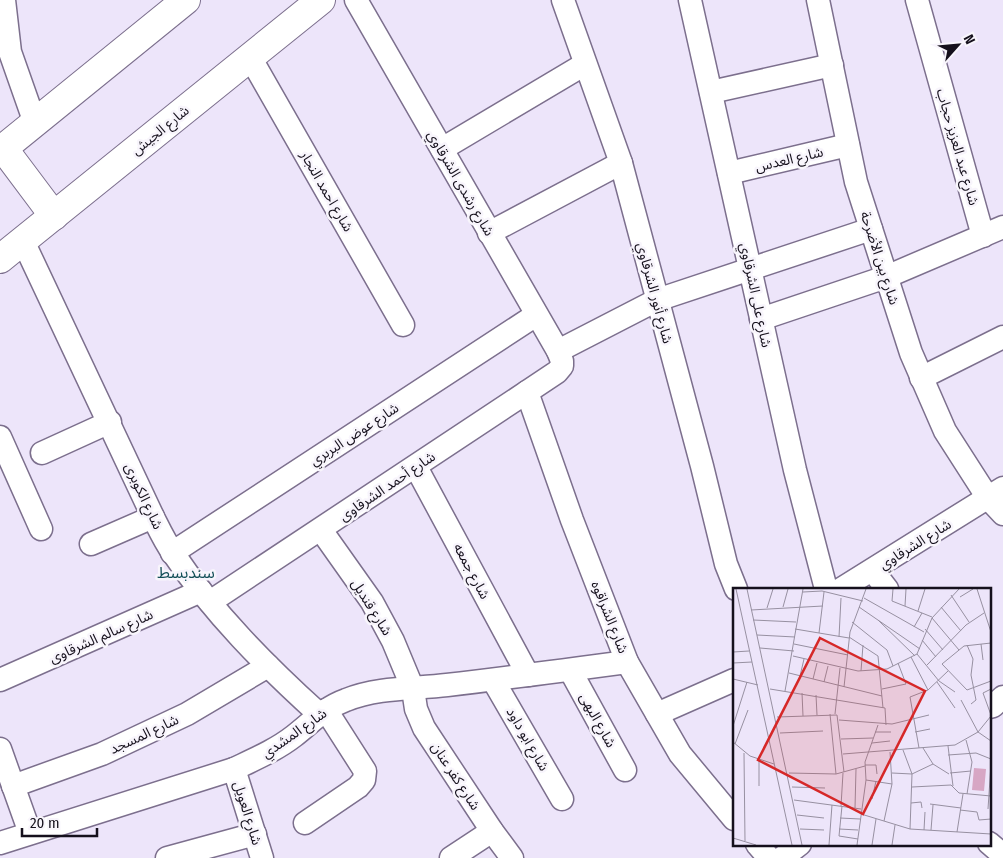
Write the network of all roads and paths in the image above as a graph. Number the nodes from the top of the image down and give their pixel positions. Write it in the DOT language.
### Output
graph roads {
  1 [pos="186,0"];
  2 [pos="320,0"];
  3 [pos="356,0"];
  4 [pos="563,0"];
  5 [pos="690,0"];
  6 [pos="818,0"];
  7 [pos="917,0"];
  8 [pos="2,4"];
  9 [pos="250,57"];
  10 [pos="586,64"];
  11 [pos="832,64"];
  12 [pos="711,92"];
  13 [pos="35,123"];
  14 [pos="848,145"];
  15 [pos="442,149"];
  16 [pos="2,150"];
  17 [pos="621,164"];
  18 [pos="729,173"];
  19 [pos="54,216"];
  20 [pos="870,229"];
  21 [pos="993,232"];
  22 [pos="490,233"];
  23 [pos="23,241"];
  24 [pos="0,259"];
  25 [pos="750,269"];
  26 [pos="886,277"];
  27 [pos="657,300"];
  28 [pos="536,315"];
  29 [pos="761,319"];
  30 [pos="403,325"];
  31 [pos="1003,337"];
  32 [pos="560,359"];
  33 [pos="922,378"];
  34 [pos="527,392"];
  35 [pos="110,422"];
  36 [pos="0,437"];
  37 [pos="42,453"];
  38 [pos="416,467"];
  39 [pos="998,500"];
  40 [pos="152,516"];
  41 [pos="41,529"];
  42 [pos="321,530"];
  43 [pos="91,544"];
  44 [pos="172,553"];
  45 [pos="873,571"];
  46 [pos="736,588"];
  47 [pos="826,588"];
  48 [pos="843,588"];
  49 [pos="886,588"];
  50 [pos="206,597"];
  51 [pos="627,662"];
  52 [pos="268,666"];
  53 [pos="570,670"];
  54 [pos="528,675"];
  55 [pos="0,680"];
  56 [pos="493,680"];
  57 [pos="733,682"];
  58 [pos="413,689"];
  59 [pos="1003,697"];
  60 [pos="990,707"];
  61 [pos="322,712"];
  62 [pos="657,714"];
  63 [pos="0,749"];
  64 [pos="234,769"];
  65 [pos="626,770"];
  66 [pos="13,786"];
  67 [pos="562,799"];
  68 [pos="733,819"];
  69 [pos="305,823"];
  70 [pos="492,831"];
  71 [pos="30,833"];
  72 [pos="255,834"];
  73 [pos="0,843"];
  74 [pos="990,844"];
  75 [pos="758,846"];
  76 [pos="797,846"];
  77 [pos="1003,855"];
  78 [pos="167,858"];
  79 [pos="262,858"];
  80 [pos="451,858"];
  81 [pos="512,858"];
  82 [pos="769,858"];
  83 [pos="782,858"];
  1 -- 13 [label="main road"];
  2 -- 9 [label="main road, شارع الجيش"];
  3 -- 15 [label="street, شارع رشدى الشرقاوي"];
  4 -- 10 [label="street, شارع أنور الشرقاوي"];
  5 -- 12 [label="street, شارع على الشرقاوي"];
  6 -- 11 [label="street, شارع بين الأضرحة"];
  7 -- 21 [label="street, شارع عبد العزيز حجاب"];
  8 -- 13 [label="street"];
  9 -- 19 [label="main road, شارع الجيش"];
  9 -- 30 [label="street, شارع احمد النجار"];
  10 -- 15 [label="street"];
  10 -- 17 [label="street, شارع أنور الشرقاوي"];
  11 -- 12 [label="street"];
  11 -- 14 [label="street, شارع بين الأضرحة"];
  12 -- 18 [label="street, شارع على الشرقاوي"];
  13 -- 16 [label="main road"];
  14 -- 18 [label="street, شارع العدس"];
  14 -- 20 [label="street, شارع بين الأضرحة"];
  15 -- 22 [label="street, شارع رشدى الشرقاوي"];
  16 -- 19 [label="main road"];
  17 -- 22 [label="street"];
  17 -- 27 [label="street, شارع أنور الشرقاوي"];
  18 -- 25 [label="street, شارع على الشرقاوي"];
  19 -- 23 [label="main road, شارع الجيش"];
  20 -- 25 [label="street, شارع أحمد الشرقاوى"];
  20 -- 26 [label="street, شارع بين الأضرحة"];
  21 -- 26 [label="street"];
  22 -- 28 [label="street, شارع رشدى الشرقاوي"];
  23 -- 24 [label="main road, شارع الجيش"];
  23 -- 35 [label="street, شارع الكوبرى"];
  25 -- 27 [label="street, شارع أحمد الشرقاوى"];
  25 -- 29 [label="street, شارع على الشرقاوي"];
  26 -- 29 [label="street"];
  26 -- 33 [label="street, شارع بين الأضرحة"];
  27 -- 32 [label="street, شارع أحمد الشرقاوى"];
  27 -- 46 [label="street, شارع أنور الشرقاوي"];
  28 -- 32 [label="street, شارع رشدى الشرقاوي"];
  28 -- 44 [label="street, شارع عوض البربري"];
  29 -- 47 [label="street, شارع على الشرقاوي"];
  31 -- 33 [label="street"];
  32 -- 34 [label="street, شارع أحمد الشرقاوى"];
  33 -- 39 [label="street, شارع بين الأضرحة"];
  34 -- 38 [label="street, شارع أحمد الشرقاوى"];
  34 -- 51 [label="street, شارع الشراقوه"];
  35 -- 37 [label="street"];
  35 -- 40 [label="street, شارع الكوبرى"];
  36 -- 41 [label="street"];
  38 -- 42 [label="street, شارع أحمد الشرقاوى"];
  38 -- 54 [label="street, شارع جمعه"];
  39 -- 45 [label="street, شارع الشرقاوي"];
  40 -- 43 [label="street"];
  40 -- 44 [label="street, شارع الكوبرى"];
  42 -- 50 [label="street, شارع أحمد الشرقاوى"];
  42 -- 58 [label="street, شارع قنديل"];
  44 -- 50 [label="street, شارع الكوبرى"];
  45 -- 48 [label="street, شارع الشرقاوي"];
  45 -- 49 [label="street"];
  50 -- 52 [label="street, شارع الكوبرى"];
  50 -- 55 [label="street, شارع سالم الشرقاوى"];
  51 -- 53 [label="street, شارع المشدي"];
  51 -- 62 [label="street, شارع الشراقوه"];
  52 -- 61 [label="street, شارع الكوبرى"];
  52 -- 66 [label="street, شارع المسجد"];
  53 -- 54 [label="street, شارع المشدي"];
  53 -- 65 [label="street, شارع البهى"];
  54 -- 56 [label="street, شارع المشدي"];
  56 -- 58 [label="street, شارع المشدي"];
  56 -- 67 [label="street, شارع ابو داود"];
  57 -- 62 [label="street"];
  58 -- 61 [label="street, شارع المشدي"];
  58 -- 70 [label="street, شارع كفر عنان"];
  59 -- 60 [label="street"];
  61 -- 64 [label="street, شارع المشدي"];
  61 -- 69 [label="street, شارع الكوبرى"];
  62 -- 68 [label="street, شارع الشراقوه"];
  63 -- 66 [label="street"];
  64 -- 71 [label="street, شارع المشدي"];
  64 -- 72 [label="street, شارع العويل"];
  66 -- 71 [label="street"];
  70 -- 80 [label="street"];
  70 -- 81 [label="street, شارع كفر عنان"];
  71 -- 73 [label="street, شارع المشدي"];
  72 -- 78 [label="street"];
  72 -- 79 [label="street, شارع العويل"];
  74 -- 77 [label="street"];
  75 -- 82 [label="street"];
  76 -- 83 [label="street"];
}
